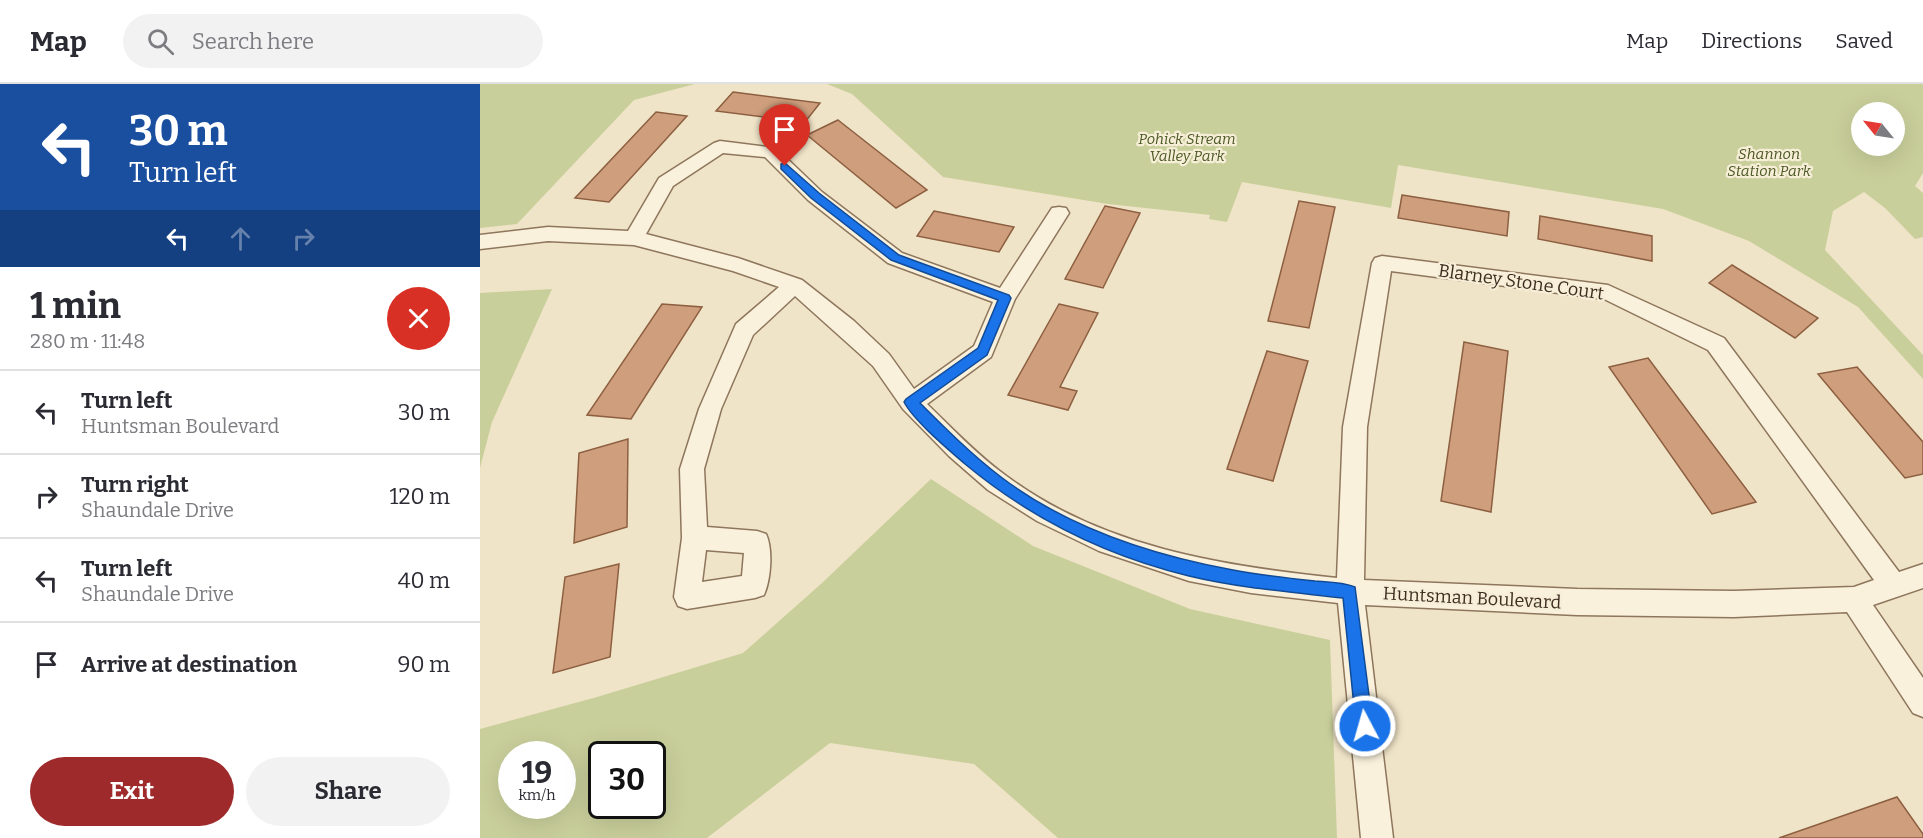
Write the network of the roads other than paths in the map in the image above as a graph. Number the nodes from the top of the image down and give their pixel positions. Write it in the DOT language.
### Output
graph roads {
  1 [pos="1059,213"];
  2 [pos="634,238"];
  3 [pos="480,242"];
  4 [pos="795,285"];
  5 [pos="1005,298"];
  6 [pos="911,402"];
  7 [pos="695,538"];
  8 [pos="1923,576"];
  9 [pos="1893,585"];
  10 [pos="1350,592"];
  11 [pos="1854,599"];
  12 [pos="1923,703"];
  13 [pos="1377,838"];
  1 -- 5 [label="street"];
  2 -- 3 [label="street, Huntsman Boulevard"];
  2 -- 4 [label="street, Huntsman Boulevard"];
  2 -- 5 [label="street"];
  4 -- 6 [label="street, Huntsman Boulevard"];
  4 -- 7 [label="street"];
  5 -- 6 [label="street"];
  6 -- 10 [label="street, Huntsman Boulevard"];
  8 -- 9 [label="street, Huntsman Boulevard"];
  9 -- 10 [label="street, Blarney Stone Court"];
  9 -- 11 [label="street, Huntsman Boulevard"];
  10 -- 11 [label="street, Huntsman Boulevard"];
  10 -- 13 [label="street"];
  11 -- 12 [label="street"];
}
